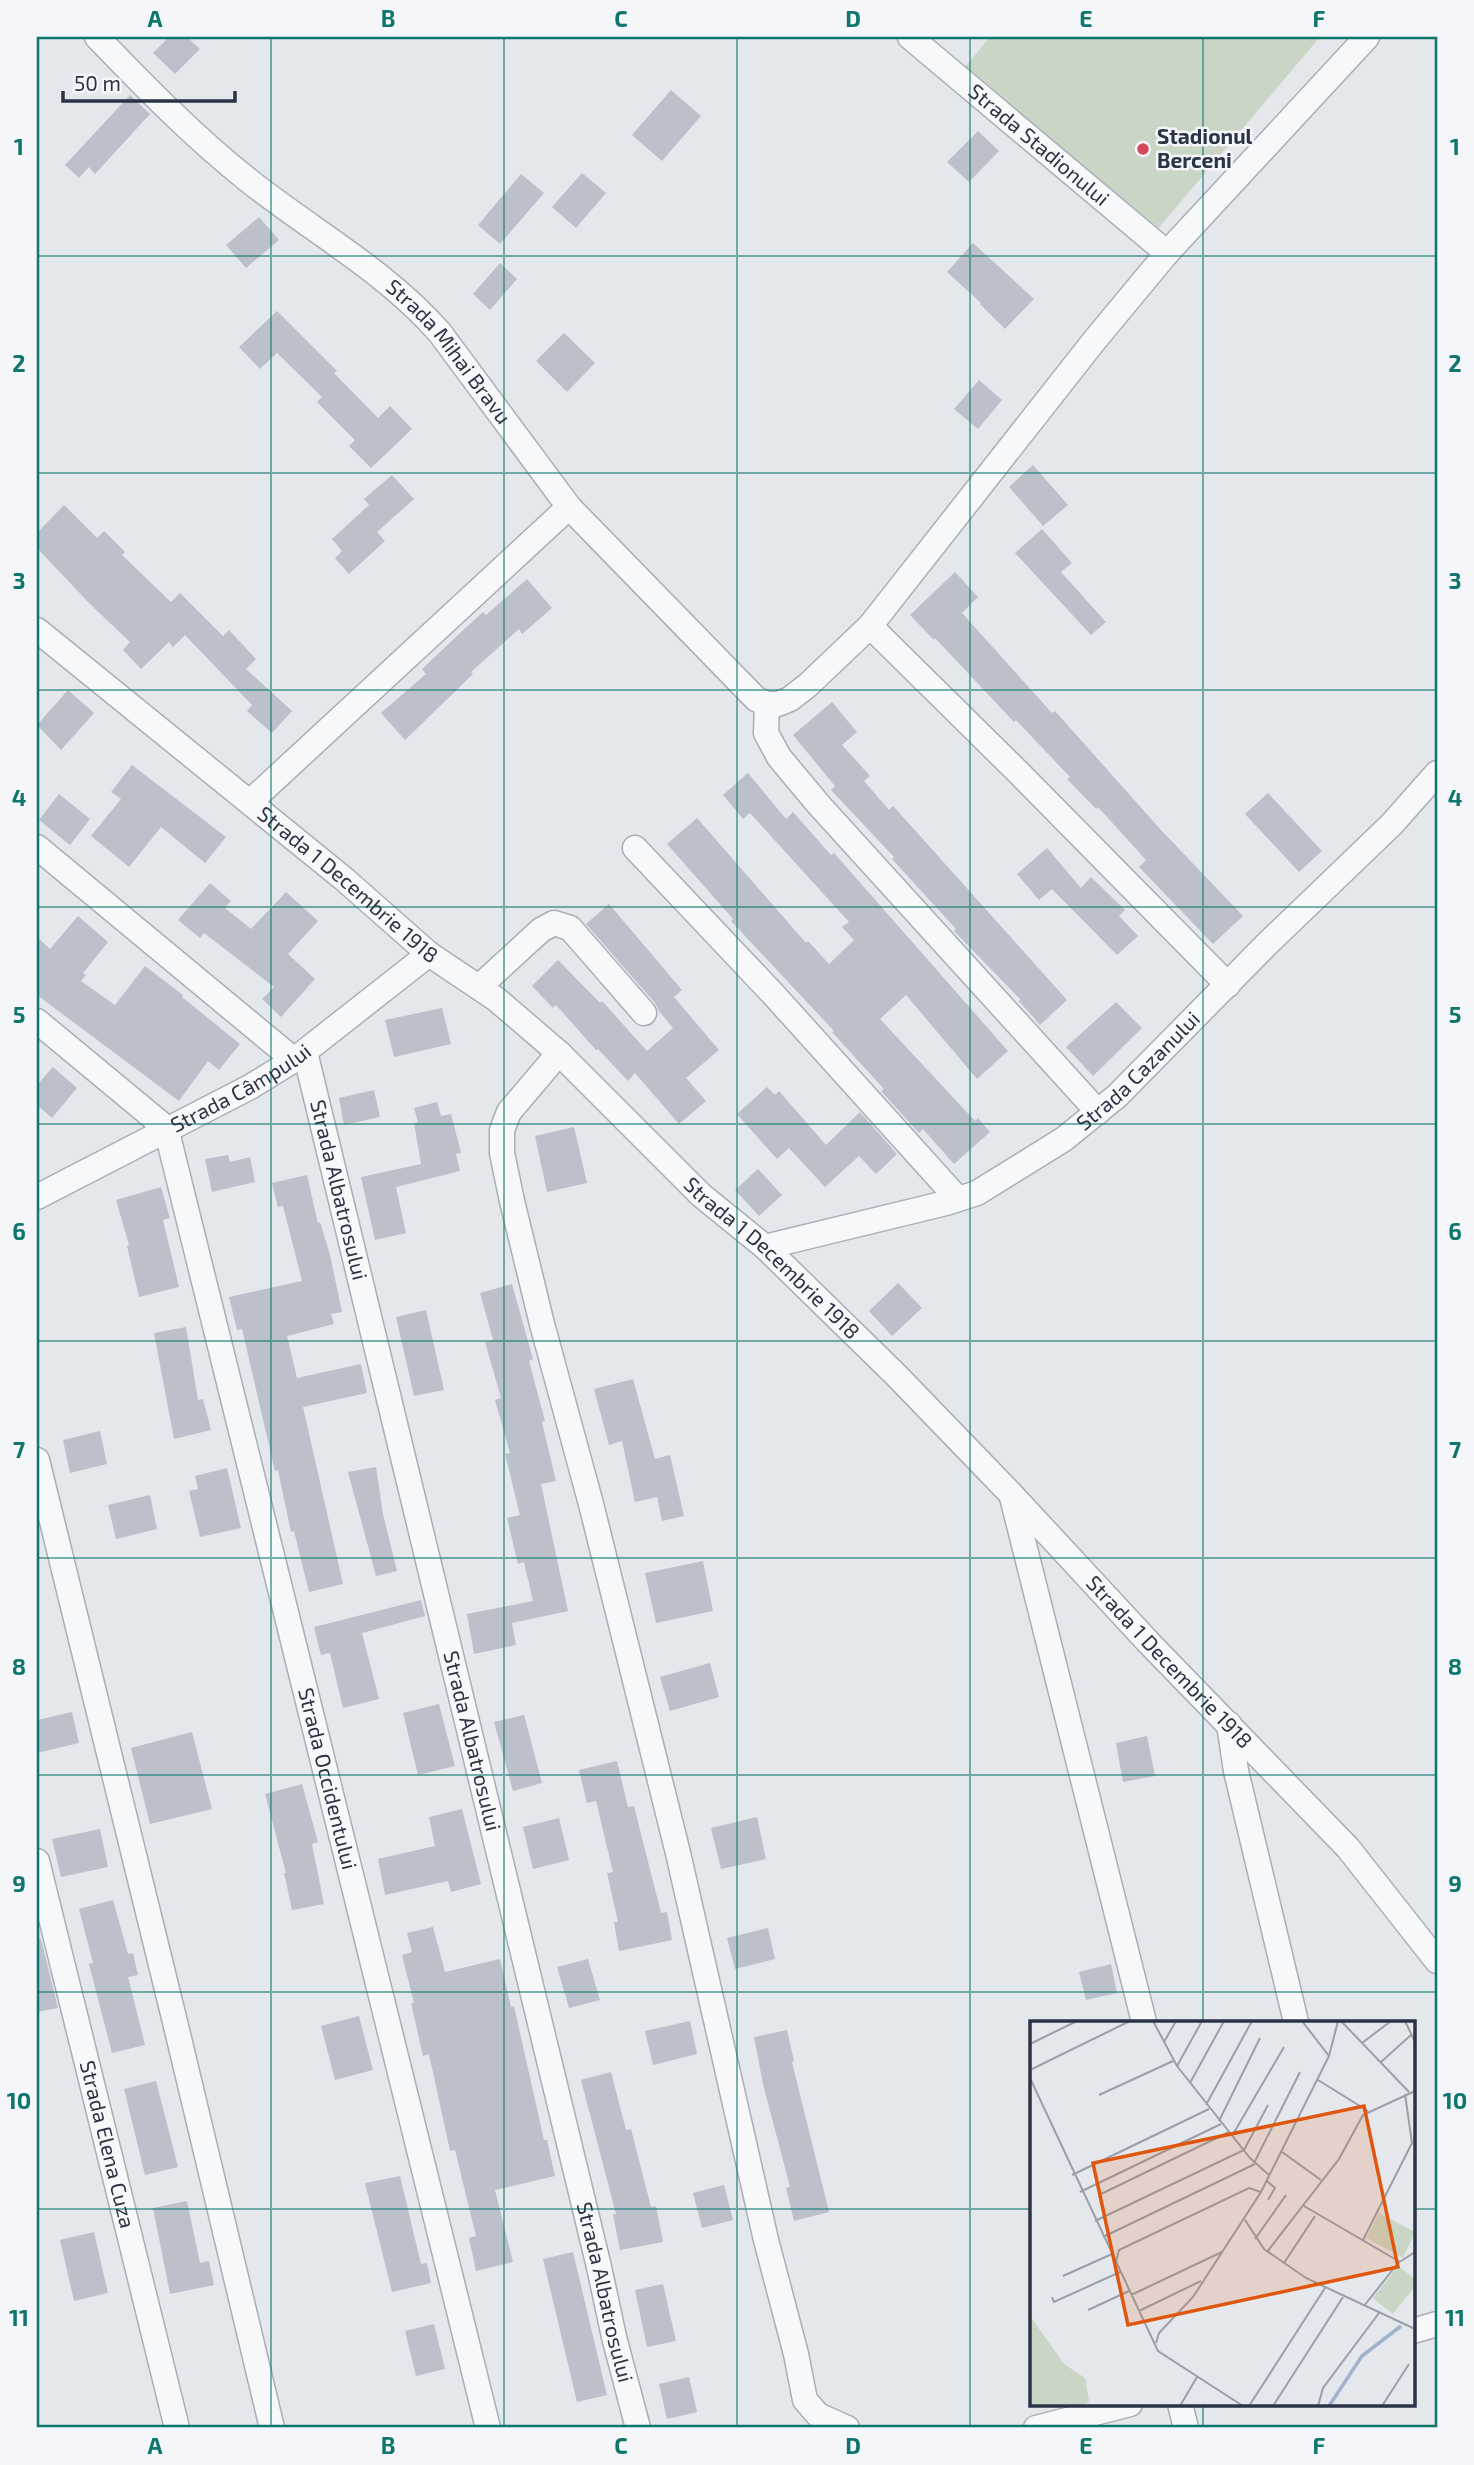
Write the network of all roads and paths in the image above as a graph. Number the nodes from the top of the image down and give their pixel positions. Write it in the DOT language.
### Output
graph roads {
  1 [pos="97,37"];
  2 [pos="910,37"];
  3 [pos="1367,37"];
  4 [pos="1167,253"];
  5 [pos="569,507"];
  6 [pos="870,626"];
  7 [pos="37,630"];
  8 [pos="766,704"];
  9 [pos="1437,773"];
  10 [pos="250,802"];
  11 [pos="37,847"];
  12 [pos="635,848"];
  13 [pos="429,954"];
  14 [pos="1228,985"];
  15 [pos="480,986"];
  16 [pos="644,1013"];
  17 [pos="37,1021"];
  18 [pos="559,1053"];
  19 [pos="299,1056"];
  20 [pos="1098,1112"];
  21 [pos="166,1128"];
  22 [pos="37,1197"];
  23 [pos="958,1199"];
  24 [pos="765,1247"];
  25 [pos="37,1460"];
  26 [pos="1011,1493"];
  27 [pos="1230,1724"];
  28 [pos="37,1861"];
  29 [pos="1437,1961"];
  30 [pos="1144,2021"];
  31 [pos="1296,2021"];
  32 [pos="1437,2324"];
  33 [pos="1414,2331"];
  34 [pos="1122,2406"];
  35 [pos="1180,2406"];
  36 [pos="177,2428"];
  37 [pos="272,2428"];
  38 [pos="488,2428"];
  39 [pos="638,2428"];
  40 [pos="847,2428"];
  41 [pos="1036,2428"];
  42 [pos="1186,2428"];
  1 -- 5 [label="street, Strada Mihai Bravu"];
  2 -- 4 [label="street, Strada Stadionului"];
  3 -- 4 [label="street"];
  4 -- 6 [label="street"];
  5 -- 8 [label="street, Strada Mihai Bravu"];
  5 -- 10 [label="street"];
  6 -- 8 [label="street"];
  6 -- 14 [label="street"];
  7 -- 10 [label="street, Strada 1 Decembrie 1918"];
  8 -- 20 [label="street"];
  9 -- 14 [label="street, Strada Cazanului"];
  10 -- 13 [label="street, Strada 1 Decembrie 1918"];
  11 -- 19 [label="street"];
  12 -- 23 [label="street"];
  13 -- 15 [label="street, Strada 1 Decembrie 1918"];
  13 -- 19 [label="street, Strada Câmpului"];
  14 -- 20 [label="street, Strada Cazanului"];
  15 -- 16 [label="street"];
  15 -- 18 [label="street, Strada 1 Decembrie 1918"];
  17 -- 21 [label="street"];
  18 -- 24 [label="street, Strada 1 Decembrie 1918"];
  18 -- 40 [label="street"];
  19 -- 21 [label="street, Strada Câmpului"];
  19 -- 39 [label="street, Strada Albatrosului"];
  20 -- 23 [label="street, Strada Cazanului"];
  21 -- 22 [label="street, Strada Câmpului"];
  21 -- 38 [label="street, Strada Occidentului"];
  23 -- 24 [label="street, Strada Cazanului"];
  24 -- 26 [label="street, Strada 1 Decembrie 1918"];
  25 -- 37 [label="street"];
  26 -- 27 [label="street, Strada 1 Decembrie 1918"];
  26 -- 30 [label="street"];
  27 -- 29 [label="street, Strada 1 Decembrie 1918"];
  27 -- 31 [label="street"];
  28 -- 36 [label="street, Strada Elena Cuza"];
  32 -- 33 [label="street"];
  34 -- 41 [label="street"];
  35 -- 42 [label="street"];
}
